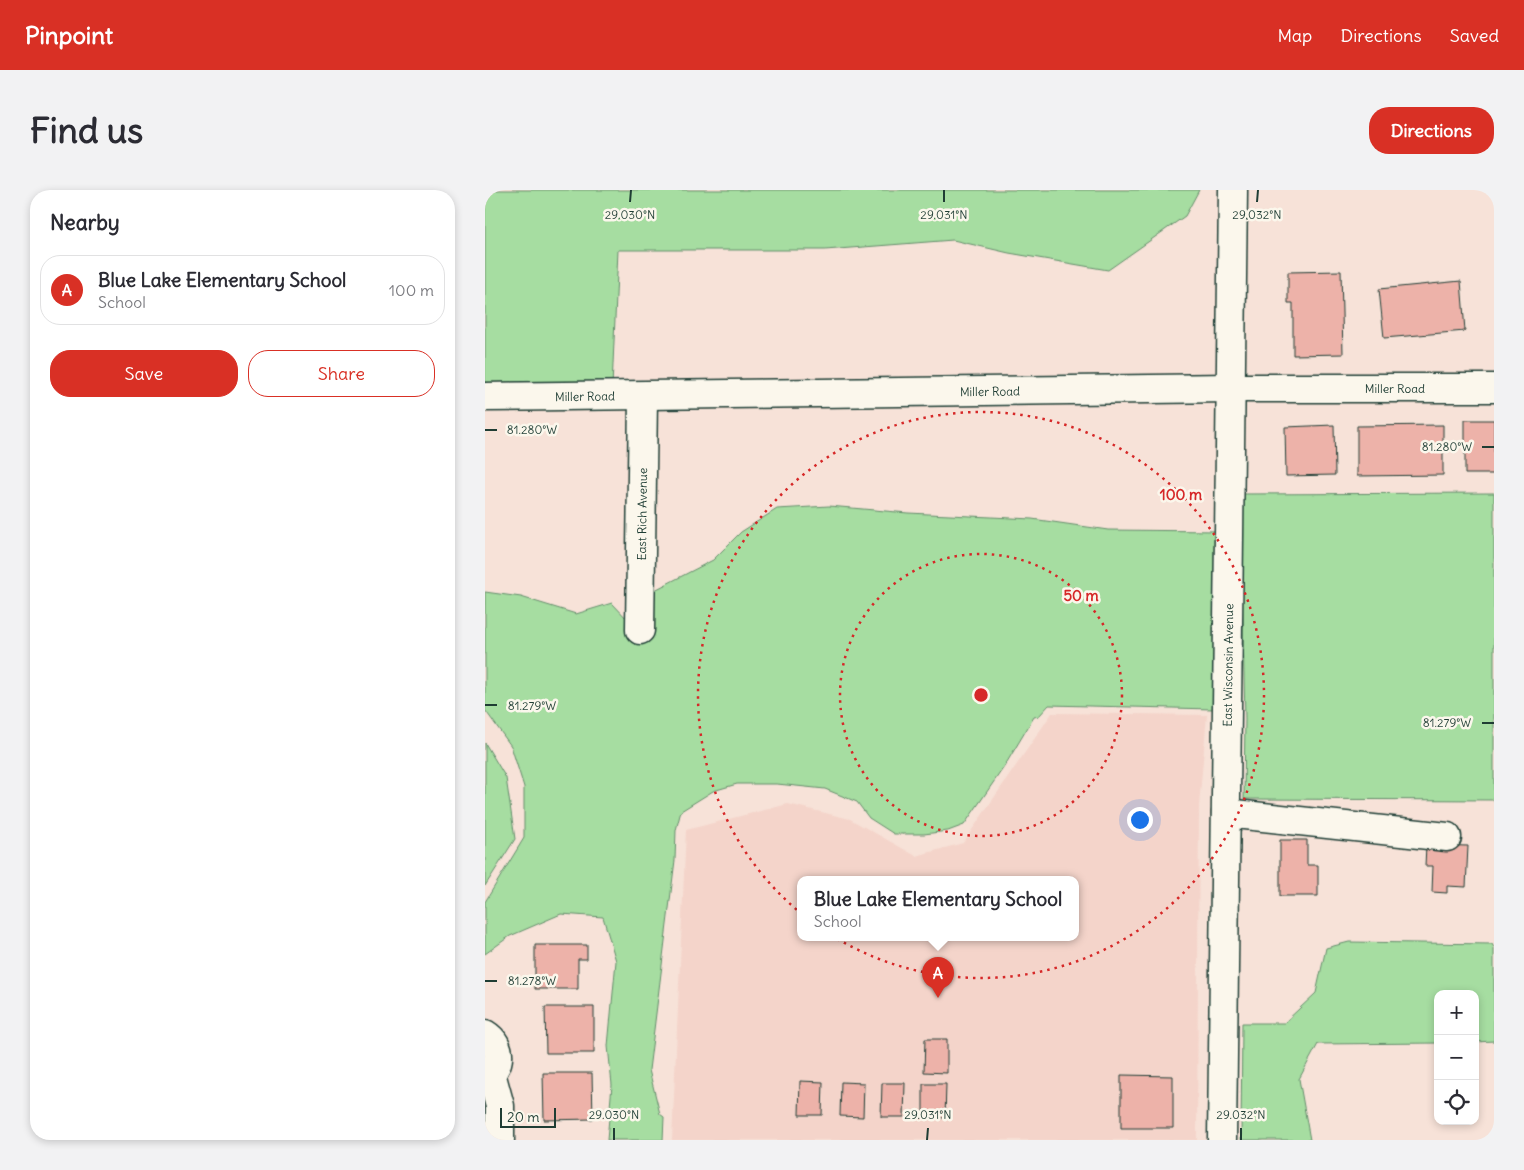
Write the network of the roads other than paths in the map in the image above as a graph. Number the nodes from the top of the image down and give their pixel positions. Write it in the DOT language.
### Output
graph roads {
  1 [pos="1233,190"];
  2 [pos="1231,388"];
  3 [pos="1494,388"];
  4 [pos="485,397"];
  5 [pos="643,397"];
  6 [pos="640,630"];
  7 [pos="1226,813"];
  8 [pos="1447,838"];
  9 [pos="485,1034"];
  10 [pos="488,1076"];
  11 [pos="500,1140"];
  12 [pos="1222,1140"];
  1 -- 2 [label="street, East Wisconsin Avenue"];
  2 -- 3 [label="street, Miller Road"];
  2 -- 5 [label="street, Miller Road"];
  2 -- 7 [label="street, East Wisconsin Avenue"];
  4 -- 5 [label="street, Miller Road"];
  5 -- 6 [label="street, East Rich Avenue"];
  7 -- 8 [label="street"];
  7 -- 12 [label="street, East Wisconsin Avenue"];
  9 -- 10 [label="street"];
  10 -- 11 [label="street"];
}
